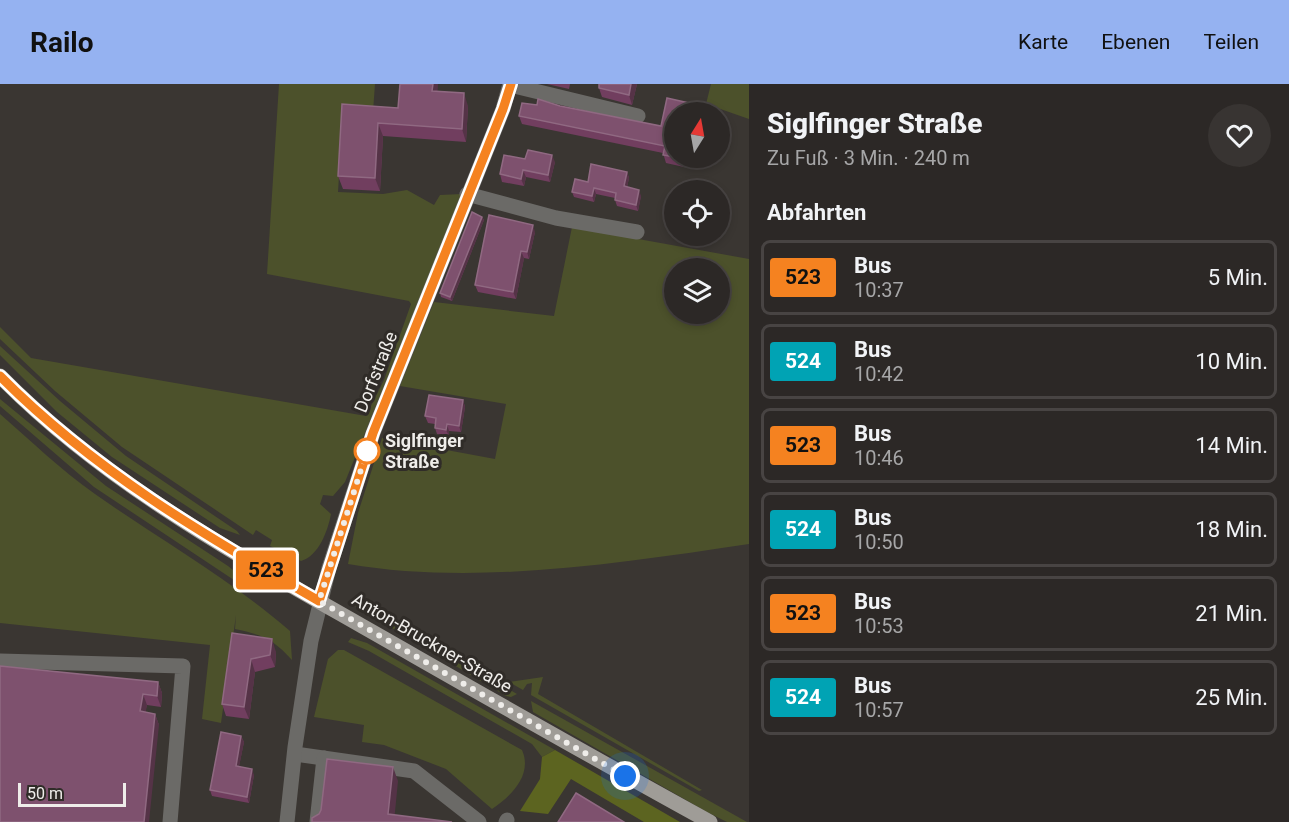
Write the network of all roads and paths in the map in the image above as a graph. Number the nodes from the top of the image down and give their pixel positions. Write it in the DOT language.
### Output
graph roads {
  1 [pos="510,85"];
  2 [pos="638,116"];
  3 [pos="467,194"];
  4 [pos="637,232"];
  5 [pos="0,376"];
  6 [pos="319,601"];
  7 [pos="0,661"];
  8 [pos="295,754"];
  9 [pos="324,758"];
  10 [pos="170,822"];
  11 [pos="287,822"];
  12 [pos="316,822"];
  13 [pos="479,822"];
  14 [pos="710,822"];
  1 -- 2 [label="street, Dorfstraße"];
  1 -- 3 [label="street, Dorfstraße"];
  3 -- 4 [label="street"];
  3 -- 6 [label="street, Dorfstraße"];
  5 -- 6 [label="main road, Anton-Bruckner-Straße"];
  6 -- 8 [label="street"];
  6 -- 14 [label="main road, Anton-Bruckner-Straße"];
  7 -- 10 [label="street"];
  8 -- 9 [label="street"];
  8 -- 11 [label="street"];
  9 -- 12 [label="street"];
  9 -- 13 [label="street"];
}
